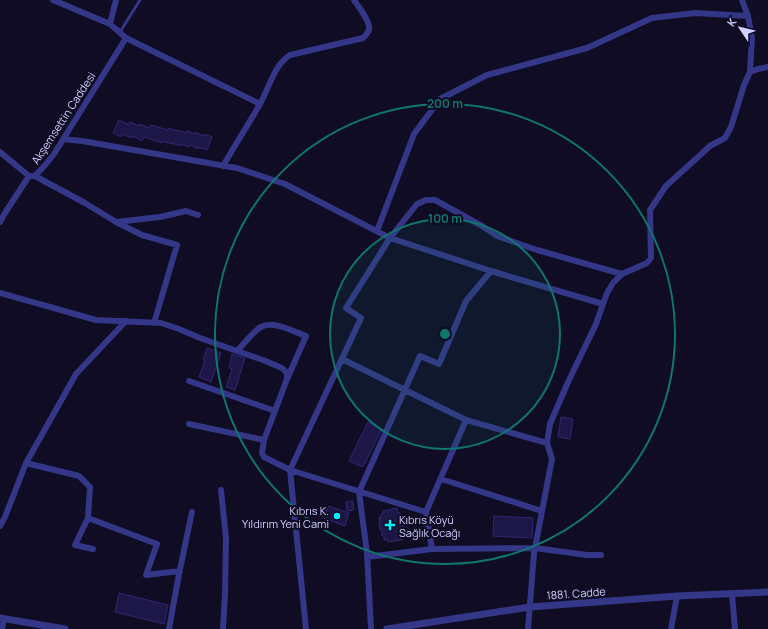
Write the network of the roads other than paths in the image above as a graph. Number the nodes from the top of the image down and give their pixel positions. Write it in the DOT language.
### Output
graph roads {
  1 [pos="53,0"];
  2 [pos="116,0"];
  3 [pos="140,0"];
  4 [pos="354,0"];
  5 [pos="742,0"];
  6 [pos="748,16"];
  7 [pos="110,24"];
  8 [pos="120,32"];
  9 [pos="126,38"];
  10 [pos="768,67"];
  11 [pos="750,72"];
  12 [pos="260,104"];
  13 [pos="63,139"];
  14 [pos="0,152"];
  15 [pos="223,166"];
  16 [pos="32,176"];
  17 [pos="198,215"];
  18 [pos="0,222"];
  19 [pos="116,222"];
  20 [pos="377,232"];
  21 [pos="390,238"];
  22 [pos="491,271"];
  23 [pos="622,274"];
  24 [pos="0,293"];
  25 [pos="603,304"];
  26 [pos="126,321"];
  27 [pos="154,323"];
  28 [pos="237,351"];
  29 [pos="342,358"];
  30 [pos="287,379"];
  31 [pos="189,382"];
  32 [pos="405,390"];
  33 [pos="275,411"];
  34 [pos="466,420"];
  35 [pos="189,424"];
  36 [pos="264,440"];
  37 [pos="548,443"];
  38 [pos="26,463"];
  39 [pos="290,470"];
  40 [pos="441,479"];
  41 [pos="221,490"];
  42 [pos="359,492"];
  43 [pos="542,511"];
  44 [pos="192,512"];
  45 [pos="426,512"];
  46 [pos="88,518"];
  47 [pos="0,526"];
  48 [pos="535,548"];
  49 [pos="93,549"];
  50 [pos="432,549"];
  51 [pos="601,555"];
  52 [pos="367,557"];
  53 [pos="180,571"];
  54 [pos="768,592"];
  55 [pos="732,594"];
  56 [pos="677,596"];
  57 [pos="530,607"];
  58 [pos="2,619"];
  59 [pos="424,626"];
  60 [pos="2,629"];
  61 [pos="64,629"];
  62 [pos="169,629"];
  63 [pos="223,629"];
  64 [pos="306,629"];
  65 [pos="371,629"];
  66 [pos="387,629"];
  67 [pos="528,629"];
  68 [pos="671,629"];
  69 [pos="735,629"];
  1 -- 7 [label="street"];
  2 -- 7 [label="street"];
  3 -- 8 [label="lane"];
  4 -- 12 [label="street"];
  5 -- 6 [label="street"];
  6 -- 11 [label="street"];
  6 -- 20 [label="street"];
  7 -- 8 [label="street"];
  8 -- 9 [label="street"];
  9 -- 12 [label="street"];
  9 -- 13 [label="street, Akşemsettin Caddesi"];
  10 -- 11 [label="street"];
  11 -- 23 [label="street"];
  12 -- 15 [label="street"];
  13 -- 15 [label="street"];
  13 -- 16 [label="street, Akşemsettin Caddesi"];
  14 -- 16 [label="street"];
  15 -- 20 [label="street"];
  16 -- 18 [label="street, Akşemsettin Caddesi"];
  16 -- 19 [label="street"];
  17 -- 19 [label="street"];
  19 -- 27 [label="street"];
  20 -- 21 [label="street"];
  21 -- 22 [label="street"];
  21 -- 23 [label="street"];
  21 -- 29 [label="street"];
  22 -- 25 [label="street"];
  22 -- 32 [label="street"];
  23 -- 25 [label="street"];
  24 -- 26 [label="street"];
  25 -- 37 [label="street"];
  26 -- 27 [label="street"];
  26 -- 38 [label="street"];
  27 -- 28 [label="street"];
  28 -- 30 [label="street"];
  28 -- 30 [label="street"];
  29 -- 32 [label="street"];
  29 -- 39 [label="street"];
  30 -- 33 [label="street"];
  31 -- 33 [label="street"];
  32 -- 34 [label="street"];
  32 -- 42 [label="street"];
  33 -- 36 [label="street"];
  34 -- 37 [label="street"];
  34 -- 40 [label="street"];
  35 -- 36 [label="street"];
  36 -- 39 [label="street"];
  37 -- 43 [label="street"];
  38 -- 46 [label="street"];
  38 -- 47 [label="street"];
  39 -- 42 [label="street"];
  39 -- 64 [label="street"];
  40 -- 43 [label="street"];
  40 -- 45 [label="street"];
  41 -- 63 [label="street"];
  42 -- 45 [label="street"];
  42 -- 52 [label="street"];
  43 -- 48 [label="street"];
  44 -- 53 [label="street"];
  45 -- 50 [label="street"];
  46 -- 49 [label="street"];
  46 -- 53 [label="street"];
  48 -- 50 [label="street"];
  48 -- 51 [label="street"];
  48 -- 57 [label="street"];
  50 -- 52 [label="street"];
  52 -- 65 [label="street"];
  53 -- 62 [label="street"];
  54 -- 55 [label="street, 1881. Cadde"];
  55 -- 56 [label="street, 1881. Cadde"];
  55 -- 69 [label="street"];
  56 -- 57 [label="street, 1881. Cadde"];
  56 -- 68 [label="street"];
  57 -- 59 [label="street, 1881. Cadde"];
  57 -- 67 [label="street"];
  58 -- 60 [label="street"];
  58 -- 61 [label="street"];
  59 -- 66 [label="street, 1881. Cadde"];
}
